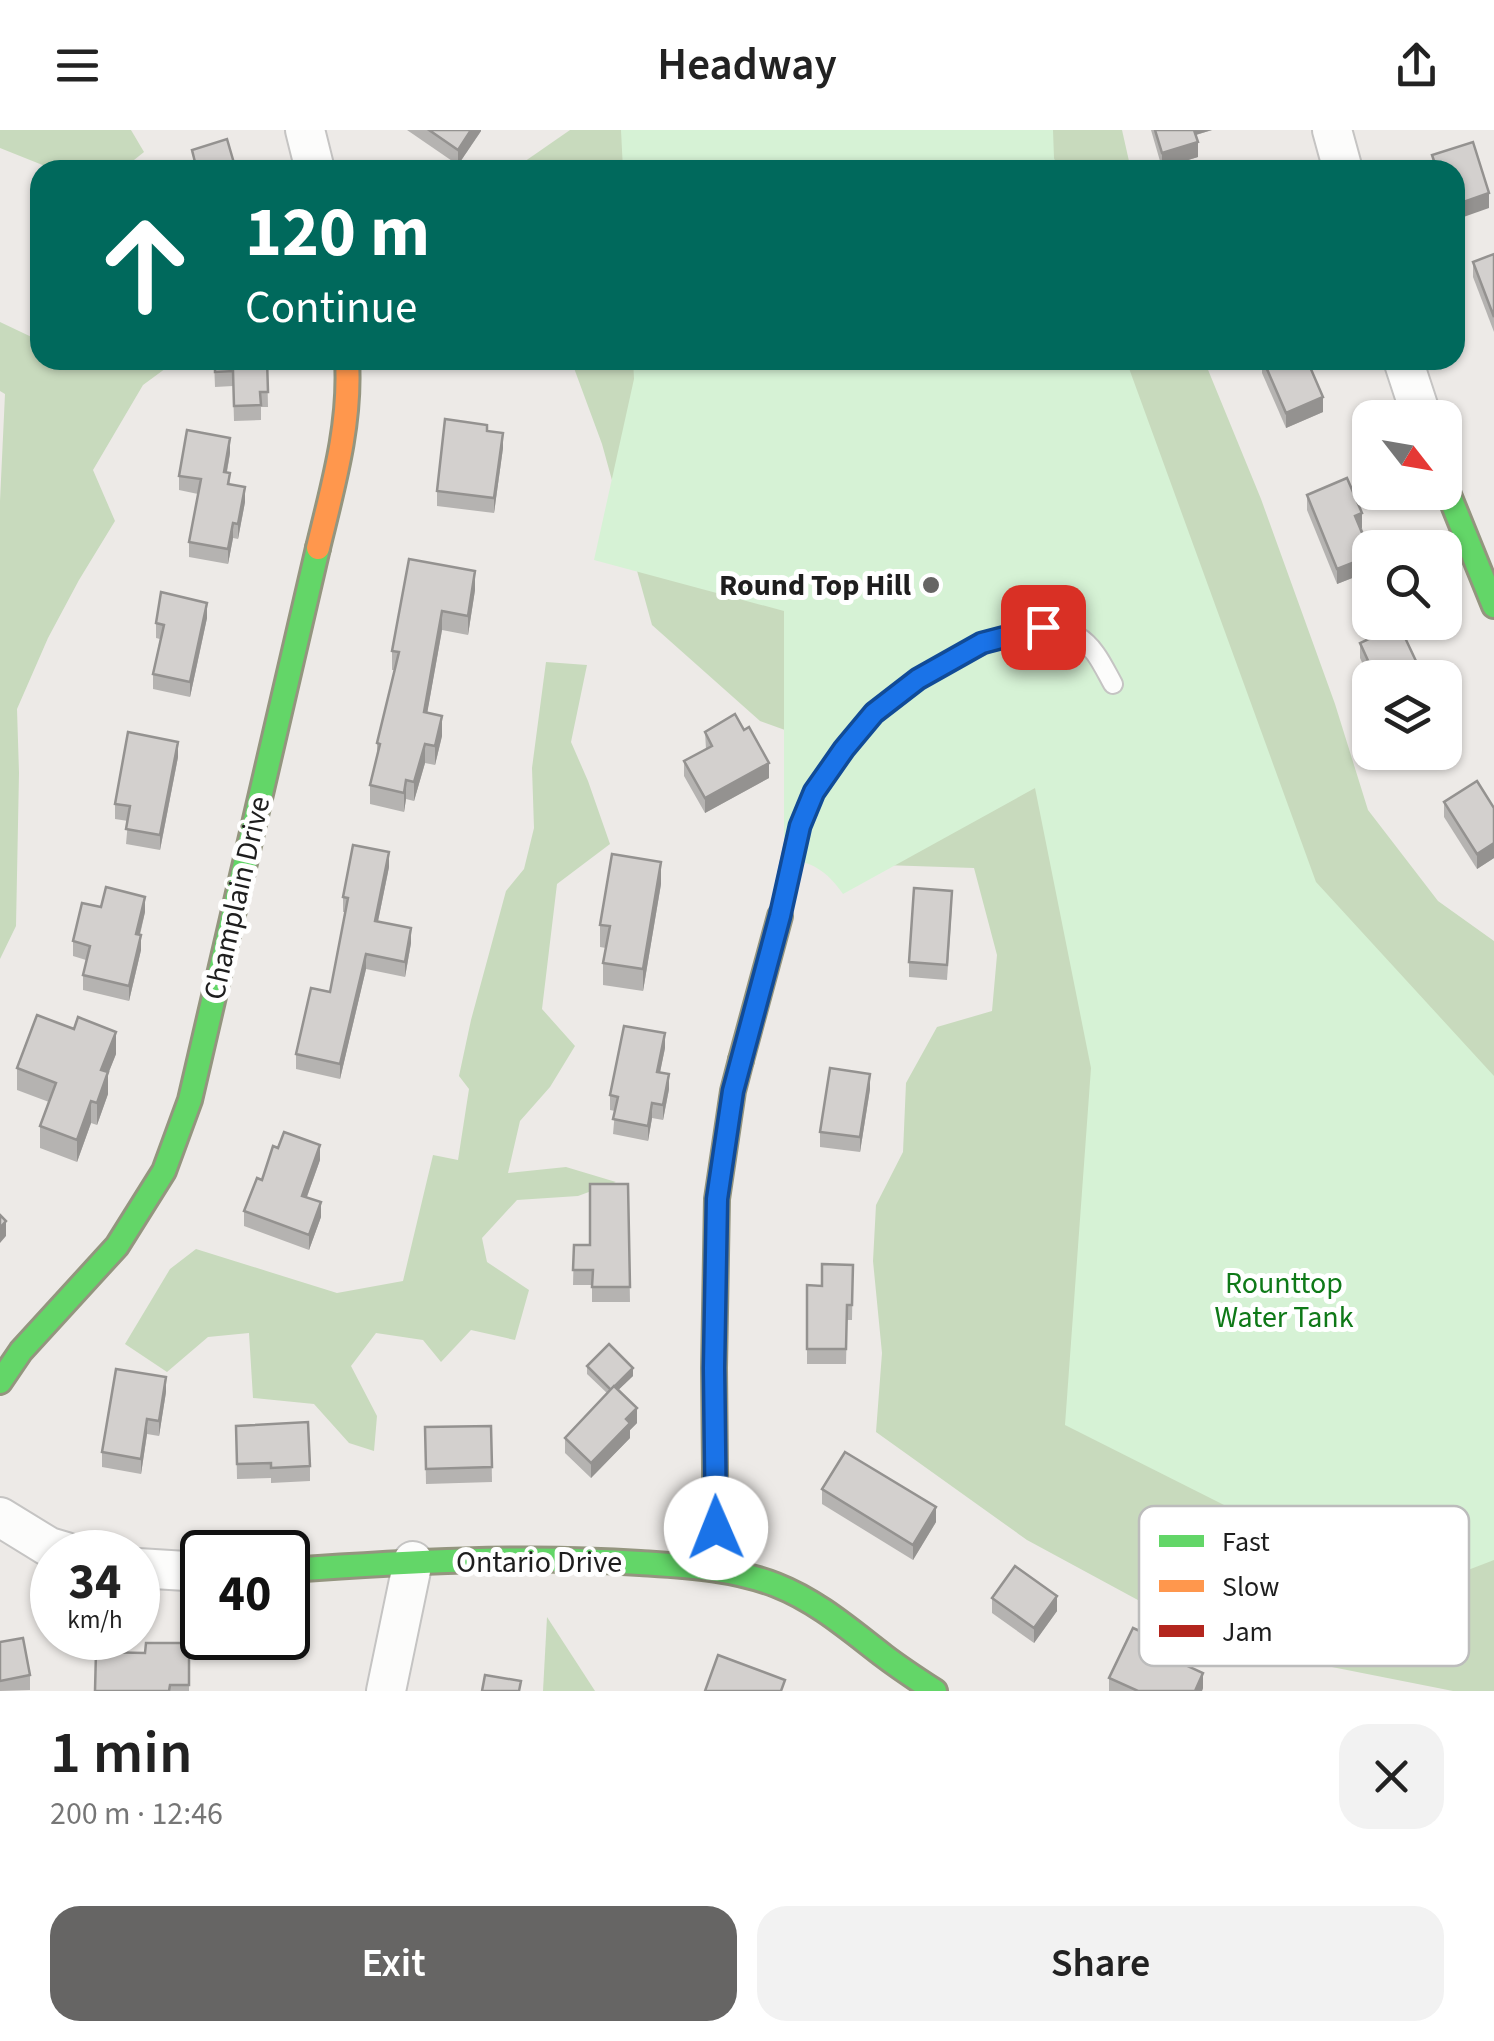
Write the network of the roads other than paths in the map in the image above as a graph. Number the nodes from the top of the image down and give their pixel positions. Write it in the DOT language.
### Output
graph roads {
  1 [pos="305,130"];
  2 [pos="1332,130"];
  3 [pos="312,160"];
  4 [pos="1341,160"];
  5 [pos="347,370"];
  6 [pos="1406,370"];
  7 [pos="1416,400"];
  8 [pos="1455,510"];
  9 [pos="1494,606"];
  10 [pos="1113,684"];
  11 [pos="780,916"];
  12 [pos="0,1382"];
  13 [pos="0,1517"];
  14 [pos="30,1536"];
  15 [pos="413,1561"];
  16 [pos="310,1568"];
  17 [pos="716,1568"];
  18 [pos="386,1691"];
  19 [pos="935,1691"];
  1 -- 3 [label="street"];
  2 -- 4 [label="street"];
  5 -- 12 [label="street, Champlain Drive"];
  6 -- 7 [label="street"];
  8 -- 9 [label="street"];
  10 -- 11 [label="lane"];
  11 -- 17 [label="street"];
  13 -- 14 [label="street"];
  15 -- 16 [label="street, Ontario Drive"];
  15 -- 17 [label="street, Ontario Drive"];
  15 -- 18 [label="street"];
  17 -- 19 [label="street, Ontario Drive"];
}
